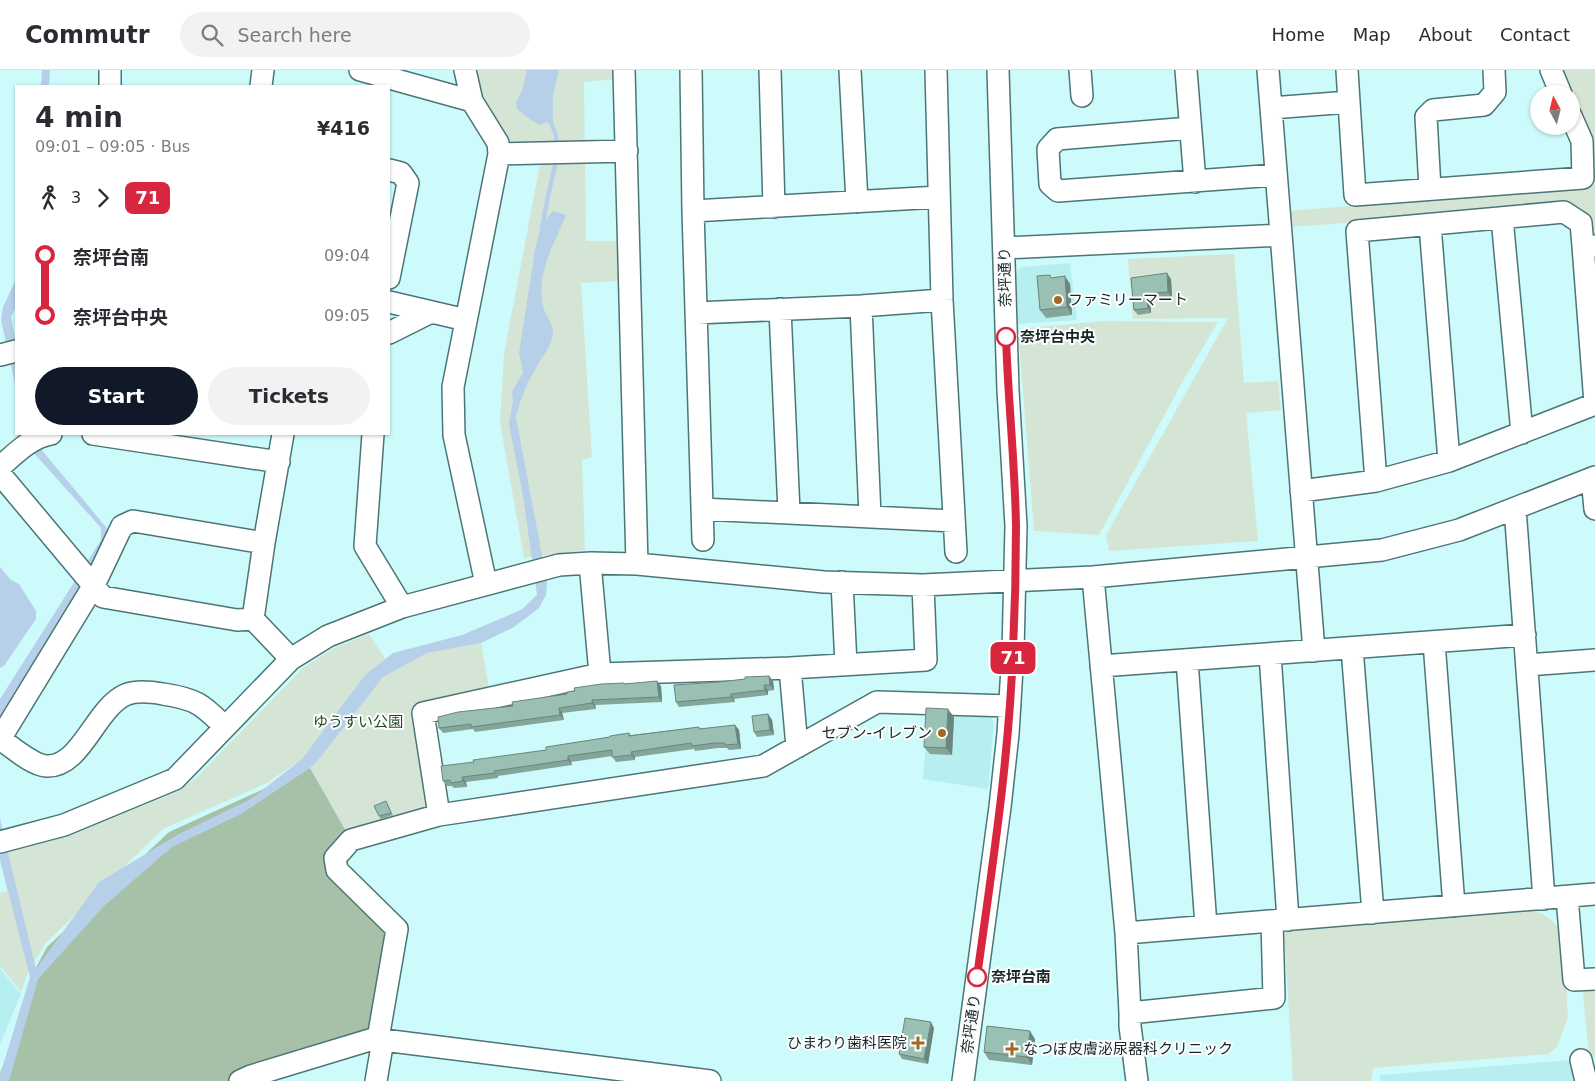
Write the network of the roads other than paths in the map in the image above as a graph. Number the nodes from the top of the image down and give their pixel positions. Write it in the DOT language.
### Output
graph roads {
  1 [pos="110,70"];
  2 [pos="263,70"];
  3 [pos="362,70"];
  4 [pos="465,70"];
  5 [pos="624,70"];
  6 [pos="691,70"];
  7 [pos="770,70"];
  8 [pos="850,70"];
  9 [pos="936,70"];
  10 [pos="998,70"];
  11 [pos="1080,70"];
  12 [pos="1186,70"];
  13 [pos="1268,70"];
  14 [pos="1347,70"];
  15 [pos="1494,70"];
  16 [pos="1550,70"];
  17 [pos="110,85"];
  18 [pos="261,85"];
  19 [pos="357,85"];
  20 [pos="1557,85"];
  21 [pos="1082,96"];
  22 [pos="472,101"];
  23 [pos="1349,102"];
  24 [pos="1271,108"];
  25 [pos="1190,128"];
  26 [pos="1579,135"];
  27 [pos="627,151"];
  28 [pos="499,154"];
  29 [pos="390,170"];
  30 [pos="1276,175"];
  31 [pos="1195,182"];
  32 [pos="1430,189"];
  33 [pos="939,197"];
  34 [pos="857,202"];
  35 [pos="774,207"];
  36 [pos="693,211"];
  37 [pos="1502,218"];
  38 [pos="1430,224"];
  39 [pos="1281,235"];
  40 [pos="1589,246"];
  41 [pos="1004,248"];
  42 [pos="390,273"];
  43 [pos="942,300"];
  44 [pos="390,302"];
  45 [pos="861,306"];
  46 [pos="780,309"];
  47 [pos="432,312"];
  48 [pos="696,313"];
  49 [pos="466,320"];
  50 [pos="390,333"];
  51 [pos="1595,404"];
  52 [pos="1522,433"];
  53 [pos="100,435"];
  54 [pos="282,435"];
  55 [pos="373,435"];
  56 [pos="39,438"];
  57 [pos="1449,461"];
  58 [pos="278,462"];
  59 [pos="0,466"];
  60 [pos="0,474"];
  61 [pos="1594,478"];
  62 [pos="1376,481"];
  63 [pos="1301,490"];
  64 [pos="1515,508"];
  65 [pos="702,509"];
  66 [pos="1595,509"];
  67 [pos="788,512"];
  68 [pos="870,516"];
  69 [pos="954,521"];
  70 [pos="703,540"];
  71 [pos="264,543"];
  72 [pos="956,552"];
  73 [pos="1306,558"];
  74 [pos="590,563"];
  75 [pos="637,564"];
  76 [pos="1093,577"];
  77 [pos="88,578"];
  78 [pos="1015,581"];
  79 [pos="842,582"];
  80 [pos="486,584"];
  81 [pos="923,585"];
  82 [pos="402,607"];
  83 [pos="253,619"];
  84 [pos="1525,635"];
  85 [pos="1434,642"];
  86 [pos="1352,648"];
  87 [pos="1314,651"];
  88 [pos="1270,654"];
  89 [pos="291,659"];
  90 [pos="1186,660"];
  91 [pos="1595,660"];
  92 [pos="846,665"];
  93 [pos="1527,665"];
  94 [pos="1101,666"];
  95 [pos="790,668"];
  96 [pos="600,674"];
  97 [pos="1010,706"];
  98 [pos="225,727"];
  99 [pos="0,739"];
  100 [pos="797,747"];
  101 [pos="439,815"];
  102 [pos="3,841"];
  103 [pos="1595,894"];
  104 [pos="1567,897"];
  105 [pos="1544,898"];
  106 [pos="1454,906"];
  107 [pos="1373,913"];
  108 [pos="1280,920"];
  109 [pos="1206,926"];
  110 [pos="1126,933"];
  111 [pos="1582,984"];
  112 [pos="1130,1013"];
  113 [pos="382,1040"];
  114 [pos="1581,1060"];
  115 [pos="240,1081"];
  116 [pos="376,1081"];
  117 [pos="710,1081"];
  118 [pos="963,1081"];
  119 [pos="1137,1081"];
  120 [pos="1586,1081"];
  1 -- 17 [label="street"];
  2 -- 18 [label="street"];
  3 -- 19 [label="street"];
  3 -- 22 [label="street"];
  4 -- 22 [label="street"];
  5 -- 27 [label="street"];
  6 -- 36 [label="street"];
  7 -- 35 [label="street"];
  8 -- 34 [label="street"];
  9 -- 33 [label="street"];
  10 -- 41 [label="street, 奈坪通り"];
  11 -- 21 [label="street"];
  12 -- 25 [label="street"];
  13 -- 24 [label="street"];
  14 -- 23 [label="street"];
  15 -- 32 [label="street"];
  16 -- 20 [label="street"];
  22 -- 28 [label="street"];
  23 -- 24 [label="street"];
  23 -- 32 [label="street"];
  24 -- 30 [label="street"];
  25 -- 31 [label="street"];
  25 -- 31 [label="street"];
  26 -- 32 [label="street"];
  27 -- 28 [label="street"];
  27 -- 75 [label="street"];
  28 -- 49 [label="street"];
  29 -- 42 [label="street"];
  30 -- 31 [label="street"];
  30 -- 39 [label="street"];
  33 -- 34 [label="street"];
  33 -- 43 [label="street"];
  34 -- 35 [label="street"];
  35 -- 36 [label="street"];
  36 -- 48 [label="street"];
  37 -- 38 [label="street"];
  37 -- 40 [label="street"];
  37 -- 52 [label="street"];
  38 -- 57 [label="street"];
  38 -- 62 [label="street"];
  39 -- 41 [label="street"];
  39 -- 63 [label="street"];
  40 -- 51 [label="street"];
  41 -- 78 [label="street, 奈坪通り"];
  43 -- 45 [label="street"];
  43 -- 69 [label="street"];
  44 -- 47 [label="street"];
  45 -- 46 [label="street"];
  45 -- 68 [label="street"];
  46 -- 48 [label="street"];
  46 -- 67 [label="street"];
  47 -- 49 [label="street"];
  47 -- 50 [label="street"];
  48 -- 65 [label="street"];
  49 -- 80 [label="street"];
  51 -- 52 [label="street"];
  52 -- 57 [label="street"];
  53 -- 58 [label="street"];
  54 -- 58 [label="street"];
  55 -- 82 [label="street"];
  56 -- 59 [label="street"];
  57 -- 62 [label="street"];
  58 -- 71 [label="street"];
  60 -- 77 [label="street"];
  61 -- 64 [label="street"];
  61 -- 66 [label="street"];
  62 -- 63 [label="street"];
  63 -- 73 [label="street"];
  64 -- 73 [label="street"];
  64 -- 84 [label="street"];
  65 -- 67 [label="street"];
  65 -- 70 [label="street"];
  67 -- 68 [label="street"];
  68 -- 69 [label="street"];
  69 -- 72 [label="street"];
  71 -- 77 [label="street"];
  71 -- 83 [label="street"];
  73 -- 76 [label="street"];
  73 -- 87 [label="street"];
  74 -- 75 [label="street"];
  74 -- 80 [label="street"];
  74 -- 96 [label="street"];
  75 -- 79 [label="street"];
  76 -- 78 [label="street"];
  76 -- 94 [label="street"];
  77 -- 83 [label="street"];
  77 -- 99 [label="street"];
  78 -- 81 [label="street"];
  78 -- 97 [label="street, 奈坪通り"];
  79 -- 81 [label="street"];
  79 -- 92 [label="street"];
  80 -- 82 [label="street"];
  81 -- 92 [label="street"];
  82 -- 89 [label="street"];
  83 -- 89 [label="street"];
  84 -- 85 [label="street"];
  84 -- 93 [label="street"];
  85 -- 86 [label="street"];
  85 -- 106 [label="street"];
  86 -- 87 [label="street"];
  86 -- 107 [label="street"];
  87 -- 88 [label="street"];
  88 -- 90 [label="street"];
  88 -- 108 [label="street"];
  89 -- 98 [label="street"];
  90 -- 94 [label="street"];
  90 -- 109 [label="street"];
  91 -- 93 [label="street"];
  92 -- 95 [label="street"];
  93 -- 105 [label="street"];
  94 -- 110 [label="street"];
  95 -- 96 [label="street"];
  95 -- 100 [label="street"];
  96 -- 101 [label="street"];
  97 -- 100 [label="street"];
  97 -- 118 [label="street, 奈坪通り"];
  98 -- 99 [label="street"];
  98 -- 102 [label="street"];
  100 -- 101 [label="street"];
  101 -- 113 [label="street"];
  103 -- 104 [label="street"];
  104 -- 105 [label="street"];
  104 -- 111 [label="street"];
  105 -- 106 [label="street"];
  106 -- 107 [label="street"];
  107 -- 108 [label="street"];
  108 -- 109 [label="street"];
  108 -- 112 [label="street"];
  109 -- 110 [label="street"];
  110 -- 112 [label="street"];
  112 -- 119 [label="street"];
  113 -- 115 [label="street"];
  113 -- 116 [label="street"];
  113 -- 117 [label="street"];
  114 -- 120 [label="street"];
}
